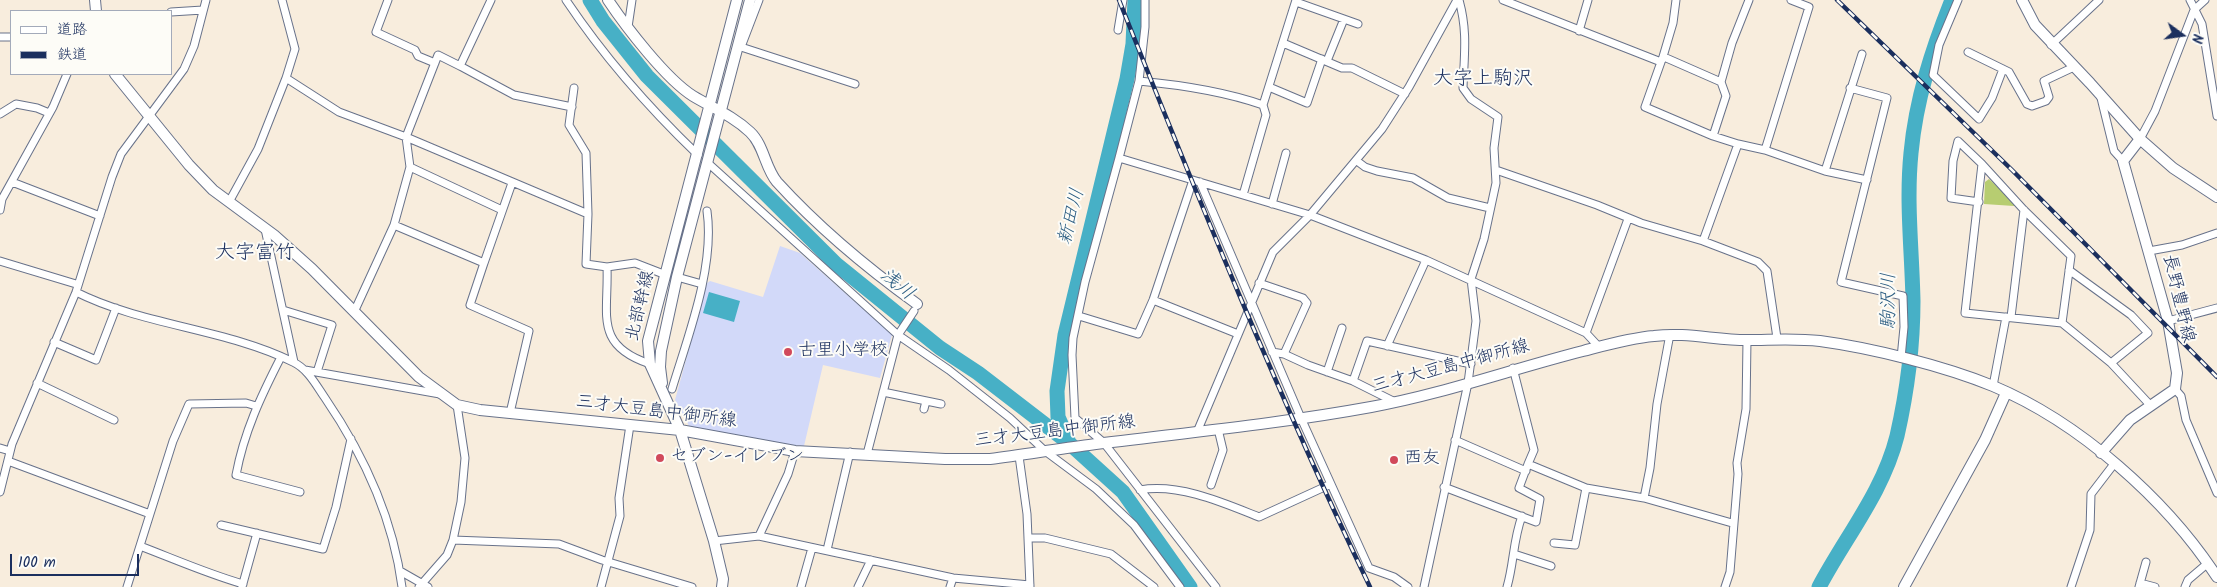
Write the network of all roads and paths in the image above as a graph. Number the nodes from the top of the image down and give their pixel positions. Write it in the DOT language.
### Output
graph roads {
  1 [pos="206,0"];
  2 [pos="282,0"];
  3 [pos="388,0"];
  4 [pos="491,0"];
  5 [pos="566,0"];
  6 [pos="608,0"];
  7 [pos="632,0"];
  8 [pos="737,0"];
  9 [pos="750,0"];
  10 [pos="758,0"];
  11 [pos="1123,0"];
  12 [pos="1145,0"];
  13 [pos="1458,0"];
  14 [pos="1504,0"];
  15 [pos="1588,0"];
  16 [pos="1676,0"];
  17 [pos="1749,0"];
  18 [pos="1792,0"];
  19 [pos="1958,0"];
  20 [pos="2022,0"];
  21 [pos="2100,0"];
  22 [pos="2190,0"];
  23 [pos="2205,0"];
  24 [pos="1296,1"];
  25 [pos="203,10"];
  26 [pos="2194,10"];
  27 [pos="172,12"];
  28 [pos="1344,19"];
  29 [pos="1358,24"];
  30 [pos="628,27"];
  31 [pos="1118,30"];
  32 [pos="1579,31"];
  33 [pos="1283,42"];
  34 [pos="2052,44"];
  35 [pos="1968,52"];
  36 [pos="1862,54"];
  37 [pos="1662,59"];
  38 [pos="1324,60"];
  39 [pos="435,63"];
  40 [pos="460,66"];
  41 [pos="2074,67"];
  42 [pos="2003,69"];
  43 [pos="67,75"];
  44 [pos="116,75"];
  45 [pos="286,78"];
  46 [pos="1139,81"];
  47 [pos="1721,82"];
  48 [pos="855,84"];
  49 [pos="1269,86"];
  50 [pos="574,88"];
  51 [pos="1850,88"];
  52 [pos="1405,94"];
  53 [pos="2102,98"];
  54 [pos="710,105"];
  55 [pos="1263,105"];
  56 [pos="572,107"];
  57 [pos="720,110"];
  58 [pos="49,113"];
  59 [pos="0,114"];
  60 [pos="2217,116"];
  61 [pos="148,117"];
  62 [pos="1713,136"];
  63 [pos="406,137"];
  64 [pos="2140,139"];
  65 [pos="1738,144"];
  66 [pos="699,149"];
  67 [pos="1765,150"];
  68 [pos="1286,153"];
  69 [pos="1119,158"];
  70 [pos="709,160"];
  71 [pos="1357,161"];
  72 [pos="2123,162"];
  73 [pos="1982,164"];
  74 [pos="410,167"];
  75 [pos="1496,170"];
  76 [pos="1825,171"];
  77 [pos="1867,180"];
  78 [pos="1196,181"];
  79 [pos="12,182"];
  80 [pos="512,183"];
  81 [pos="1243,194"];
  82 [pos="2217,197"];
  83 [pos="229,202"];
  84 [pos="1979,202"];
  85 [pos="1272,204"];
  86 [pos="1490,208"];
  87 [pos="0,210"];
  88 [pos="502,210"];
  89 [pos="2024,210"];
  90 [pos="707,211"];
  91 [pos="588,214"];
  92 [pos="1310,215"];
  93 [pos="100,216"];
  94 [pos="1628,219"];
  95 [pos="394,225"];
  96 [pos="265,228"];
  97 [pos="2217,233"];
  98 [pos="1703,241"];
  99 [pos="2149,251"];
  100 [pos="0,260"];
  101 [pos="1426,260"];
  102 [pos="484,264"];
  103 [pos="607,267"];
  104 [pos="2069,270"];
  105 [pos="666,275"];
  106 [pos="677,277"];
  107 [pos="1471,279"];
  108 [pos="1259,283"];
  109 [pos="702,284"];
  110 [pos="76,288"];
  111 [pos="1153,300"];
  112 [pos="1252,303"];
  113 [pos="916,307"];
  114 [pos="116,308"];
  115 [pos="2217,308"];
  116 [pos="283,310"];
  117 [pos="355,310"];
  118 [pos="1079,316"];
  119 [pos="2009,317"];
  120 [pos="2168,322"];
  121 [pos="2062,324"];
  122 [pos="1342,328"];
  123 [pos="900,333"];
  124 [pos="1586,333"];
  125 [pos="1238,334"];
  126 [pos="1670,334"];
  127 [pos="1777,338"];
  128 [pos="1747,340"];
  129 [pos="54,342"];
  130 [pos="1387,346"];
  131 [pos="1599,347"];
  132 [pos="1272,352"];
  133 [pos="1284,354"];
  134 [pos="281,357"];
  135 [pos="1906,360"];
  136 [pos="294,362"];
  137 [pos="2111,363"];
  138 [pos="650,364"];
  139 [pos="1471,364"];
  140 [pos="1513,368"];
  141 [pos="305,370"];
  142 [pos="317,372"];
  143 [pos="1327,372"];
  144 [pos="1353,381"];
  145 [pos="36,383"];
  146 [pos="1468,383"];
  147 [pos="1992,386"];
  148 [pos="672,389"];
  149 [pos="2175,389"];
  150 [pos="883,392"];
  151 [pos="2006,393"];
  152 [pos="440,394"];
  153 [pos="926,401"];
  154 [pos="1395,402"];
  155 [pos="668,403"];
  156 [pos="941,404"];
  157 [pos="457,405"];
  158 [pos="256,406"];
  159 [pos="2151,406"];
  160 [pos="924,409"];
  161 [pos="510,413"];
  162 [pos="1301,418"];
  163 [pos="114,420"];
  164 [pos="630,425"];
  165 [pos="1218,429"];
  166 [pos="680,430"];
  167 [pos="1197,432"];
  168 [pos="351,439"];
  169 [pos="1455,440"];
  170 [pos="1104,443"];
  171 [pos="0,448"];
  172 [pos="1050,450"];
  173 [pos="10,451"];
  174 [pos="795,451"];
  175 [pos="850,452"];
  176 [pos="2101,453"];
  177 [pos="867,454"];
  178 [pos="1018,456"];
  179 [pos="8,461"];
  180 [pos="2114,464"];
  181 [pos="1527,467"];
  182 [pos="1331,484"];
  183 [pos="1211,485"];
  184 [pos="1444,486"];
  185 [pos="1586,488"];
  186 [pos="1140,490"];
  187 [pos="0,492"];
  188 [pos="300,492"];
  189 [pos="2217,493"];
  190 [pos="1644,498"];
  191 [pos="150,514"];
  192 [pos="1522,516"];
  193 [pos="1732,523"];
  194 [pos="221,525"];
  195 [pos="257,533"];
  196 [pos="759,536"];
  197 [pos="1029,538"];
  198 [pos="453,540"];
  199 [pos="714,542"];
  200 [pos="1554,543"];
  201 [pos="140,546"];
  202 [pos="812,548"];
  203 [pos="827,550"];
  204 [pos="1514,554"];
  205 [pos="871,560"];
  206 [pos="610,562"];
  207 [pos="2146,562"];
  208 [pos="2208,563"];
  209 [pos="1551,566"];
  210 [pos="400,571"];
  211 [pos="2217,577"];
  212 [pos="953,578"];
  213 [pos="1004,585"];
  214 [pos="2139,585"];
  215 [pos="243,586"];
  216 [pos="424,586"];
  217 [pos="1030,586"];
  218 [pos="127,587"];
  219 [pos="402,587"];
  220 [pos="601,587"];
  221 [pos="692,587"];
  222 [pos="722,587"];
  223 [pos="801,587"];
  224 [pos="858,587"];
  225 [pos="950,587"];
  226 [pos="1154,587"];
  227 [pos="1180,587"];
  228 [pos="1216,587"];
  229 [pos="1408,587"];
  230 [pos="1424,587"];
  231 [pos="1507,587"];
  232 [pos="1725,587"];
  233 [pos="1904,587"];
  234 [pos="2071,587"];
  235 [pos="2155,587"];
  236 [pos="2185,587"];
  1 -- 25 [label="street"];
  2 -- 45 [label="street"];
  3 -- 39 [label="street"];
  4 -- 40 [label="street"];
  5 -- 66 [label="street"];
  6 -- 30 [label="main road"];
  7 -- 30 [label="street"];
  8 -- 54 [label="main road"];
  9 -- 57 [label="main road"];
  10 -- 48 [label="street"];
  11 -- 31 [label="street"];
  12 -- 46 [label="street"];
  13 -- 52 [label="street"];
  13 -- 75 [label="street"];
  14 -- 32 [label="street"];
  15 -- 32 [label="street"];
  16 -- 37 [label="street"];
  17 -- 47 [label="street"];
  18 -- 67 [label="street"];
  19 -- 42 [label="street"];
  20 -- 34 [label="main road"];
  21 -- 34 [label="street"];
  22 -- 26 [label="street"];
  23 -- 26 [label="street"];
  24 -- 28 [label="street"];
  24 -- 33 [label="street"];
  25 -- 27 [label="street"];
  25 -- 61 [label="street"];
  26 -- 60 [label="street"];
  26 -- 64 [label="street"];
  28 -- 29 [label="street"];
  28 -- 38 [label="street"];
  30 -- 54 [label="main road"];
  32 -- 37 [label="street"];
  33 -- 38 [label="street"];
  33 -- 49 [label="street"];
  34 -- 41 [label="main road"];
  35 -- 42 [label="street"];
  36 -- 51 [label="street"];
  37 -- 47 [label="street"];
  37 -- 62 [label="street"];
  38 -- 49 [label="street"];
  38 -- 52 [label="street"];
  39 -- 40 [label="street"];
  39 -- 63 [label="street"];
  40 -- 56 [label="street"];
  41 -- 42 [label="street"];
  41 -- 53 [label="main road"];
  43 -- 58 [label="street"];
  44 -- 61 [label="main road, 三才大豆島中御所線"];
  45 -- 63 [label="street"];
  45 -- 83 [label="street"];
  46 -- 55 [label="street"];
  46 -- 69 [label="street"];
  47 -- 62 [label="street"];
  49 -- 55 [label="street"];
  50 -- 56 [label="street"];
  51 -- 76 [label="street"];
  51 -- 77 [label="street"];
  52 -- 71 [label="street"];
  53 -- 64 [label="main road"];
  53 -- 72 [label="street"];
  54 -- 57 [label="main road"];
  54 -- 66 [label="main road, 北部幹線"];
  55 -- 81 [label="street"];
  56 -- 91 [label="street"];
  57 -- 70 [label="main road, 北部幹線"];
  57 -- 113 [label="main road"];
  58 -- 59 [label="street"];
  58 -- 79 [label="street"];
  61 -- 83 [label="main road, 三才大豆島中御所線"];
  61 -- 93 [label="street"];
  62 -- 65 [label="street"];
  63 -- 74 [label="street"];
  63 -- 80 [label="street"];
  64 -- 72 [label="main road"];
  64 -- 82 [label="main road"];
  65 -- 67 [label="street"];
  65 -- 98 [label="street"];
  66 -- 105 [label="main road, 北部幹線"];
  67 -- 76 [label="street"];
  68 -- 85 [label="street"];
  69 -- 78 [label="street"];
  69 -- 118 [label="street"];
  70 -- 106 [label="main road, 北部幹線"];
  70 -- 123 [label="street"];
  71 -- 86 [label="street"];
  71 -- 92 [label="street"];
  72 -- 99 [label="main road, 長野豊野線"];
  73 -- 84 [label="street"];
  73 -- 84 [label="street"];
  73 -- 89 [label="street"];
  74 -- 88 [label="street"];
  74 -- 95 [label="street"];
  75 -- 86 [label="street"];
  75 -- 94 [label="street"];
  76 -- 77 [label="street"];
  77 -- 135 [label="street"];
  78 -- 81 [label="street"];
  78 -- 111 [label="street"];
  78 -- 112 [label="street"];
  79 -- 87 [label="street"];
  79 -- 93 [label="street"];
  80 -- 88 [label="street"];
  80 -- 91 [label="street"];
  81 -- 85 [label="street"];
  83 -- 96 [label="main road, 三才大豆島中御所線"];
  84 -- 119 [label="street"];
  85 -- 92 [label="street"];
  86 -- 107 [label="street"];
  88 -- 102 [label="street"];
  89 -- 104 [label="street"];
  89 -- 119 [label="street"];
  90 -- 109 [label="street"];
  91 -- 103 [label="street"];
  92 -- 101 [label="street"];
  92 -- 108 [label="street"];
  93 -- 110 [label="street"];
  94 -- 98 [label="street"];
  94 -- 124 [label="street"];
  95 -- 102 [label="street"];
  95 -- 117 [label="street"];
  96 -- 116 [label="street"];
  96 -- 117 [label="main road, 三才大豆島中御所線"];
  97 -- 99 [label="street"];
  98 -- 127 [label="street"];
  99 -- 120 [label="main road, 長野豊野線"];
  100 -- 110 [label="street"];
  101 -- 107 [label="street"];
  101 -- 130 [label="street"];
  102 -- 161 [label="street"];
  103 -- 105 [label="street"];
  103 -- 138 [label="street"];
  104 -- 121 [label="street"];
  104 -- 137 [label="street"];
  105 -- 138 [label="main road, 北部幹線"];
  106 -- 109 [label="street"];
  106 -- 155 [label="main road, 北部幹線"];
  107 -- 124 [label="street"];
  107 -- 139 [label="street"];
  108 -- 112 [label="street"];
  108 -- 133 [label="street"];
  109 -- 148 [label="street"];
  110 -- 114 [label="street"];
  110 -- 129 [label="street"];
  111 -- 118 [label="street"];
  111 -- 125 [label="street"];
  112 -- 125 [label="street"];
  112 -- 132 [label="street"];
  113 -- 123 [label="street"];
  114 -- 129 [label="street"];
  114 -- 134 [label="street"];
  115 -- 120 [label="street"];
  116 -- 136 [label="street"];
  116 -- 142 [label="street"];
  117 -- 152 [label="main road, 三才大豆島中御所線"];
  118 -- 170 [label="street"];
  119 -- 121 [label="street"];
  119 -- 147 [label="street"];
  120 -- 149 [label="main road, 長野豊野線"];
  121 -- 137 [label="street"];
  122 -- 143 [label="street"];
  123 -- 150 [label="street"];
  123 -- 172 [label="street"];
  124 -- 131 [label="street"];
  125 -- 167 [label="street"];
  126 -- 128 [label="main road, 三才大豆島中御所線"];
  126 -- 131 [label="main road, 三才大豆島中御所線"];
  126 -- 190 [label="street"];
  127 -- 128 [label="main road, 三才大豆島中御所線"];
  127 -- 135 [label="main road, 三才大豆島中御所線"];
  128 -- 193 [label="street"];
  129 -- 145 [label="street"];
  130 -- 139 [label="street"];
  130 -- 144 [label="street"];
  131 -- 140 [label="main road, 三才大豆島中御所線"];
  132 -- 133 [label="street"];
  132 -- 162 [label="street"];
  133 -- 143 [label="street"];
  134 -- 136 [label="street"];
  134 -- 158 [label="street"];
  135 -- 147 [label="main road, 三才大豆島中御所線"];
  136 -- 141 [label="street"];
  137 -- 159 [label="street"];
  138 -- 155 [label="main road, 北部幹線"];
  139 -- 146 [label="street"];
  140 -- 146 [label="main road, 三才大豆島中御所線"];
  140 -- 181 [label="street"];
  141 -- 142 [label="street"];
  141 -- 168 [label="street"];
  142 -- 152 [label="street"];
  143 -- 144 [label="street"];
  144 -- 154 [label="street"];
  145 -- 163 [label="street"];
  145 -- 173 [label="street"];
  146 -- 154 [label="main road, 三才大豆島中御所線"];
  146 -- 169 [label="street"];
  147 -- 151 [label="main road, 三才大豆島中御所線"];
  149 -- 159 [label="main road"];
  149 -- 189 [label="street"];
  150 -- 153 [label="street"];
  150 -- 177 [label="street"];
  151 -- 176 [label="main road, 三才大豆島中御所線"];
  151 -- 233 [label="main road"];
  152 -- 157 [label="main road, 三才大豆島中御所線"];
  153 -- 156 [label="street"];
  153 -- 160 [label="street"];
  154 -- 162 [label="main road, 三才大豆島中御所線"];
  155 -- 166 [label="main road"];
  157 -- 161 [label="main road, 三才大豆島中御所線"];
  157 -- 198 [label="street"];
  158 -- 188 [label="street"];
  158 -- 191 [label="street"];
  159 -- 176 [label="main road"];
  161 -- 164 [label="main road, 三才大豆島中御所線"];
  162 -- 165 [label="main road, 三才大豆島中御所線"];
  162 -- 182 [label="street"];
  164 -- 166 [label="main road, 三才大豆島中御所線"];
  164 -- 206 [label="street"];
  165 -- 167 [label="main road, 三才大豆島中御所線"];
  165 -- 183 [label="street"];
  166 -- 174 [label="main road, 三才大豆島中御所線"];
  166 -- 199 [label="main road"];
  167 -- 170 [label="main road, 三才大豆島中御所線"];
  168 -- 195 [label="street"];
  168 -- 210 [label="street"];
  169 -- 181 [label="street"];
  169 -- 184 [label="street"];
  170 -- 172 [label="main road, 三才大豆島中御所線"];
  170 -- 186 [label="street"];
  171 -- 173 [label="street"];
  172 -- 178 [label="main road, 三才大豆島中御所線"];
  172 -- 227 [label="street"];
  173 -- 179 [label="street"];
  174 -- 175 [label="main road, 三才大豆島中御所線"];
  174 -- 196 [label="street"];
  175 -- 177 [label="main road, 三才大豆島中御所線"];
  175 -- 203 [label="street"];
  176 -- 180 [label="main road"];
  177 -- 178 [label="main road, 三才大豆島中御所線"];
  178 -- 197 [label="street"];
  179 -- 187 [label="street"];
  179 -- 191 [label="street"];
  180 -- 208 [label="main road"];
  180 -- 234 [label="street"];
  181 -- 185 [label="street"];
  181 -- 192 [label="street"];
  182 -- 186 [label="street"];
  182 -- 229 [label="street"];
  184 -- 192 [label="street"];
  184 -- 230 [label="street"];
  185 -- 190 [label="street"];
  185 -- 200 [label="street"];
  186 -- 228 [label="street"];
  190 -- 193 [label="street"];
  191 -- 201 [label="street"];
  192 -- 204 [label="street"];
  193 -- 232 [label="street"];
  194 -- 195 [label="street"];
  195 -- 215 [label="street"];
  196 -- 199 [label="street"];
  196 -- 202 [label="street"];
  197 -- 217 [label="street"];
  197 -- 226 [label="street"];
  198 -- 206 [label="street"];
  198 -- 216 [label="street"];
  199 -- 222 [label="main road"];
  201 -- 215 [label="street"];
  201 -- 218 [label="street"];
  202 -- 203 [label="street"];
  202 -- 223 [label="street"];
  203 -- 205 [label="street"];
  204 -- 209 [label="street"];
  204 -- 231 [label="street"];
  205 -- 212 [label="street"];
  205 -- 224 [label="street"];
  206 -- 220 [label="street"];
  206 -- 221 [label="street"];
  207 -- 214 [label="street"];
  208 -- 211 [label="main road"];
  208 -- 236 [label="street"];
  210 -- 216 [label="street"];
  210 -- 219 [label="street"];
  212 -- 213 [label="street"];
  212 -- 225 [label="street"];
  213 -- 217 [label="street"];
  214 -- 235 [label="street"];
}
